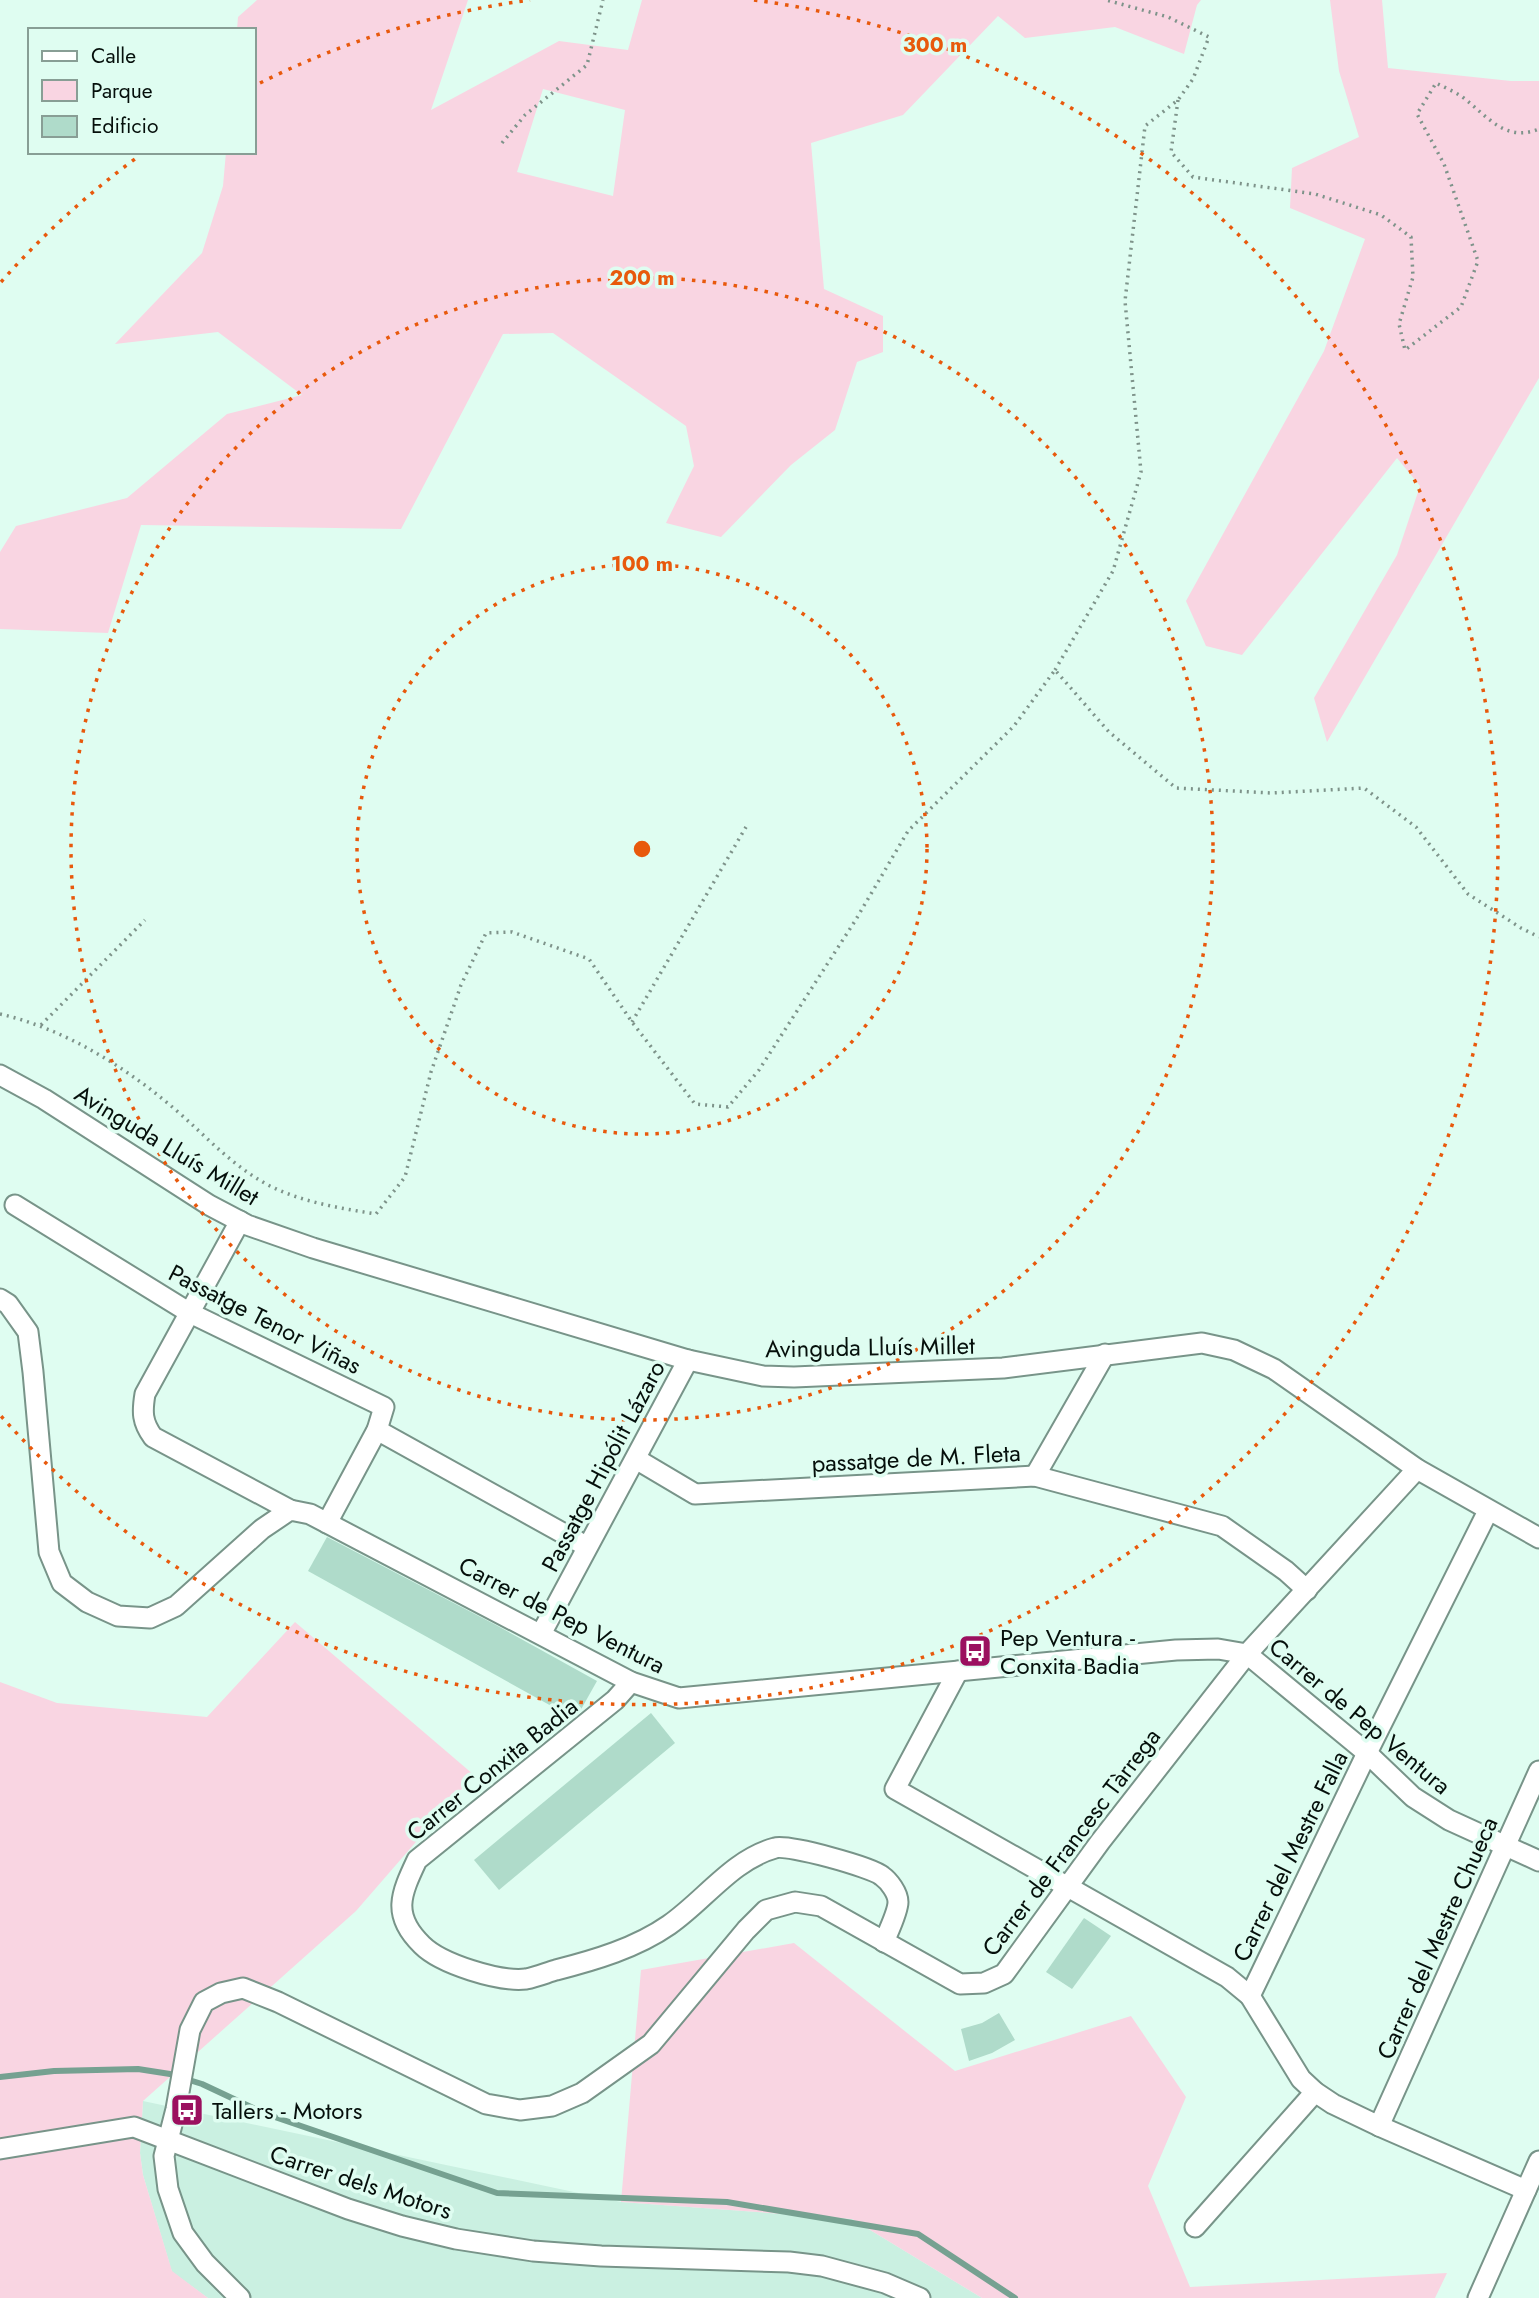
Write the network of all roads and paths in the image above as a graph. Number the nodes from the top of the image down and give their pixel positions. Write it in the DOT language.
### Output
graph roads {
  1 [pos="603,0"];
  2 [pos="1106,0"];
  3 [pos="1178,100"];
  4 [pos="1539,129"];
  5 [pos="502,144"];
  6 [pos="1055,670"];
  7 [pos="746,827"];
  8 [pos="145,920"];
  9 [pos="1539,937"];
  10 [pos="0,1014"];
  11 [pos="632,1022"];
  12 [pos="41,1025"];
  13 [pos="0,1075"];
  14 [pos="15,1205"];
  15 [pos="240,1221"];
  16 [pos="0,1299"];
  17 [pos="190,1313"];
  18 [pos="1105,1354"];
  19 [pos="688,1360"];
  20 [pos="377,1430"];
  21 [pos="636,1459"];
  22 [pos="1417,1469"];
  23 [pos="1035,1476"];
  24 [pos="290,1510"];
  25 [pos="1488,1511"];
  26 [pos="327,1523"];
  27 [pos="1539,1538"];
  28 [pos="586,1546"];
  29 [pos="1307,1590"];
  30 [pos="541,1634"];
  31 [pos="1247,1654"];
  32 [pos="958,1671"];
  33 [pos="631,1682"];
  34 [pos="1367,1753"];
  35 [pos="1539,1771"];
  36 [pos="1504,1847"];
  37 [pos="1539,1861"];
  38 [pos="1067,1887"];
  39 [pos="884,1942"];
  40 [pos="1250,1996"];
  41 [pos="1315,2092"];
  42 [pos="1379,2126"];
  43 [pos="168,2139"];
  44 [pos="0,2149"];
  45 [pos="1539,2161"];
  46 [pos="1526,2190"];
  47 [pos="1195,2227"];
  48 [pos="240,2298"];
  49 [pos="920,2298"];
  50 [pos="1478,2298"];
  1 -- 5 [label="path"];
  2 -- 3 [label="path"];
  3 -- 4 [label="path"];
  3 -- 6 [label="path"];
  6 -- 9 [label="path"];
  6 -- 11 [label="path"];
  7 -- 11 [label="path"];
  8 -- 12 [label="path"];
  10 -- 12 [label="path"];
  11 -- 12 [label="path"];
  13 -- 15 [label="street, Avinguda Lluís Millet"];
  14 -- 17 [label="street, Passatge Tenor Viñas"];
  15 -- 17 [label="street, Carrer de Pep Ventura"];
  15 -- 19 [label="street, Avinguda Lluís Millet"];
  16 -- 24 [label="street"];
  17 -- 20 [label="street, Passatge Tenor Viñas"];
  17 -- 24 [label="street, Carrer de Pep Ventura"];
  18 -- 19 [label="street, Avinguda Lluís Millet"];
  18 -- 22 [label="street, Avinguda Lluís Millet"];
  18 -- 23 [label="street"];
  19 -- 21 [label="street, Passatge Hipólit Lázaro"];
  20 -- 26 [label="street"];
  20 -- 28 [label="street"];
  21 -- 23 [label="street, passatge de M. Fleta"];
  21 -- 28 [label="street, Passatge Hipólit Lázaro"];
  22 -- 25 [label="street, Avinguda Lluís Millet"];
  22 -- 29 [label="street, Carrer de Francesc Tàrrega"];
  23 -- 29 [label="street, passatge de M. Fleta"];
  24 -- 26 [label="street, Carrer de Pep Ventura"];
  25 -- 27 [label="street, Avinguda Lluís Millet"];
  25 -- 34 [label="street, Carrer del Mestre Falla"];
  26 -- 30 [label="street, Carrer de Pep Ventura"];
  28 -- 30 [label="street, Passatge Hipólit Lázaro"];
  29 -- 31 [label="street, Carrer de Francesc Tàrrega"];
  30 -- 33 [label="street, Carrer de Pep Ventura"];
  31 -- 32 [label="street, Carrer de Pep Ventura"];
  31 -- 34 [label="street, Carrer de Pep Ventura"];
  31 -- 38 [label="street, Carrer de Francesc Tàrrega"];
  32 -- 33 [label="street, Carrer de Pep Ventura"];
  32 -- 38 [label="street"];
  33 -- 39 [label="street, Carrer Conxita Badia"];
  34 -- 36 [label="street, Carrer de Pep Ventura"];
  34 -- 40 [label="street, Carrer del Mestre Falla"];
  35 -- 36 [label="street, Carrer del Mestre Chueca"];
  36 -- 37 [label="street, Carrer de Pep Ventura"];
  36 -- 42 [label="street, Carrer del Mestre Chueca"];
  38 -- 39 [label="street, Carrer de Francesc Tàrrega"];
  38 -- 40 [label="street"];
  39 -- 43 [label="street, Carrer de Francesc Tàrrega"];
  40 -- 41 [label="street"];
  41 -- 42 [label="street"];
  41 -- 47 [label="street"];
  42 -- 46 [label="street"];
  43 -- 44 [label="street, Carrer dels Motors"];
  43 -- 48 [label="street, Carrer de Francesc Tàrrega"];
  43 -- 49 [label="street, Carrer dels Motors"];
  45 -- 46 [label="street"];
  46 -- 50 [label="street"];
}
